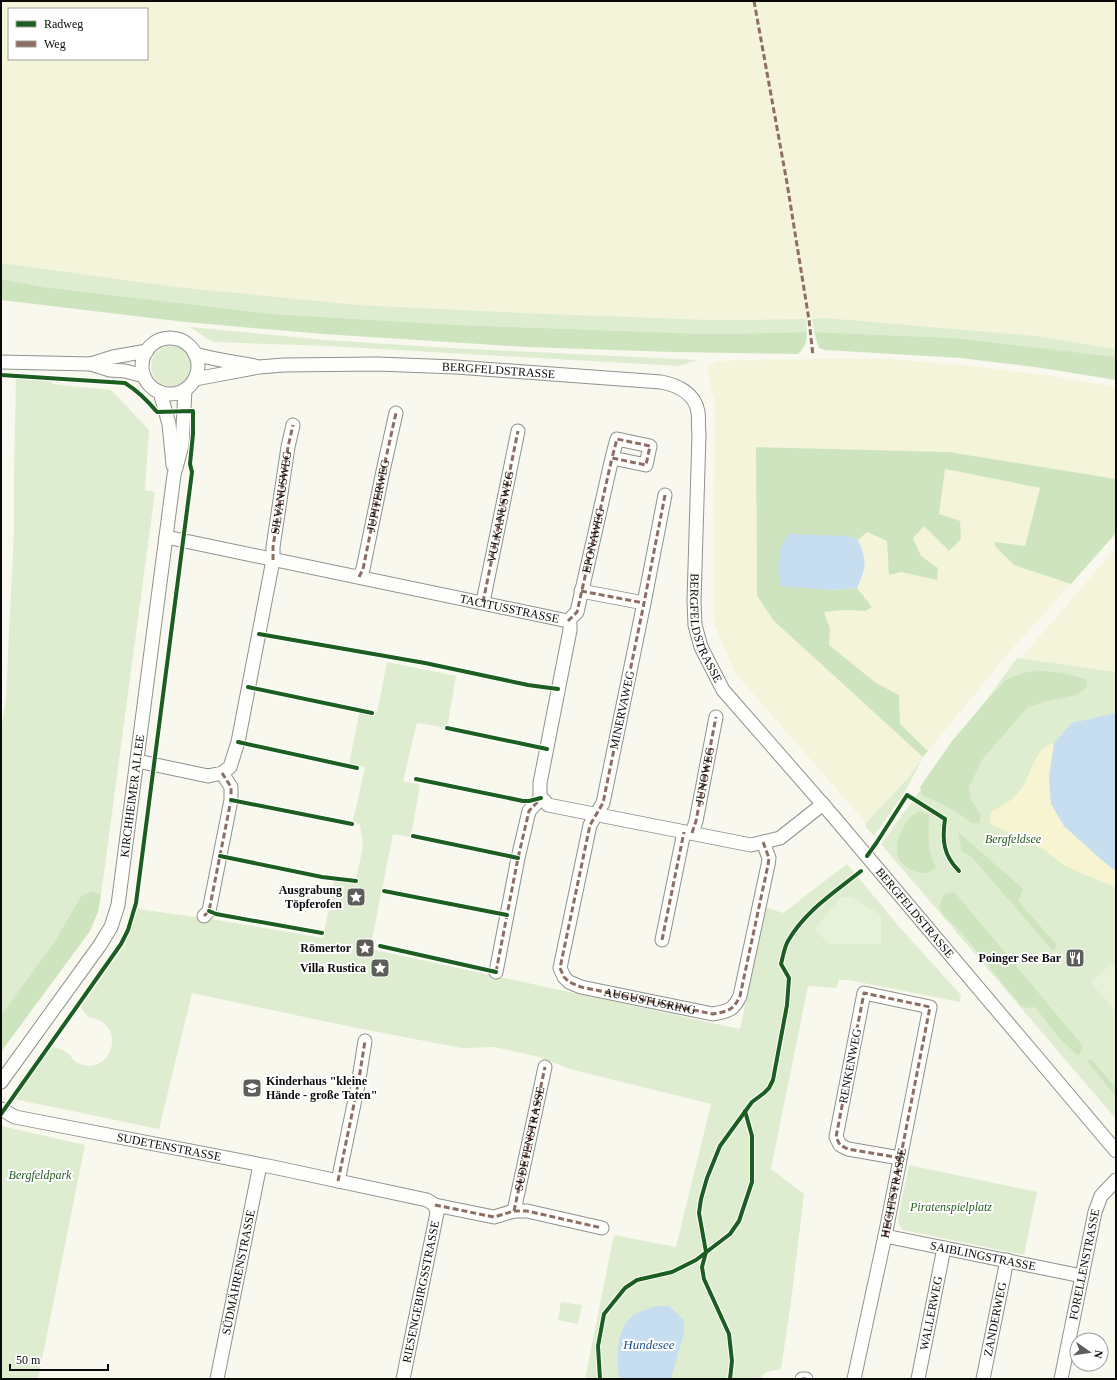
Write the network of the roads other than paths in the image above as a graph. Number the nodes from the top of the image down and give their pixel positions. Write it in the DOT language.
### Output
graph roads {
  1 [pos="147,351"];
  2 [pos="195,354"];
  3 [pos="1,362"];
  4 [pos="91,364"];
  5 [pos="259,367"];
  6 [pos="144,376"];
  7 [pos="195,379"];
  8 [pos="185,390"];
  9 [pos="160,392"];
  10 [pos="396,413"];
  11 [pos="293,424"];
  12 [pos="518,431"];
  13 [pos="612,458"];
  14 [pos="174,475"];
  15 [pos="665,495"];
  16 [pos="166,537"];
  17 [pos="274,560"];
  18 [pos="359,577"];
  19 [pos="581,591"];
  20 [pos="483,602"];
  21 [pos="644,603"];
  22 [pos="568,620"];
  23 [pos="716,717"];
  24 [pos="137,761"];
  25 [pos="222,773"];
  26 [pos="541,798"];
  27 [pos="823,804"];
  28 [pos="596,815"];
  29 [pos="688,832"];
  30 [pos="763,842"];
  31 [pos="204,916"];
  32 [pos="662,940"];
  33 [pos="496,972"];
  34 [pos="930,1007"];
  35 [pos="365,1041"];
  36 [pos="545,1067"];
  37 [pos="1,1082"];
  38 [pos="1,1109"];
  39 [pos="1116,1151"];
  40 [pos="900,1158"];
  41 [pos="260,1165"];
  42 [pos="1116,1180"];
  43 [pos="338,1181"];
  44 [pos="435,1205"];
  45 [pos="514,1211"];
  46 [pos="602,1228"];
  47 [pos="885,1236"];
  48 [pos="944,1248"];
  49 [pos="1007,1260"];
  50 [pos="1082,1276"];
  51 [pos="217,1379"];
  52 [pos="404,1379"];
  53 [pos="802,1379"];
  54 [pos="806,1379"];
  55 [pos="854,1379"];
  56 [pos="918,1379"];
  57 [pos="984,1379"];
  58 [pos="1062,1379"];
  1 -- 2 [label="street"];
  1 -- 4 [label="street"];
  1 -- 6 [label="street"];
  2 -- 5 [label="street, BERGFELDSTRASSE"];
  2 -- 7 [label="street"];
  3 -- 4 [label="street"];
  4 -- 6 [label="street"];
  5 -- 7 [label="street, BERGFELDSTRASSE"];
  5 -- 27 [label="street, BERGFELDSTRASSE"];
  6 -- 9 [label="street"];
  7 -- 8 [label="street"];
  8 -- 9 [label="street"];
  8 -- 14 [label="street, KIRCHHEIMER ALLEE"];
  9 -- 14 [label="street, KIRCHHEIMER ALLEE"];
  10 -- 18 [label="street, JUPITERWEG"];
  11 -- 17 [label="street, SILVANUSWEG"];
  12 -- 20 [label="street, VULKANUSWEG"];
  13 -- 19 [label="street, EPONAWEG"];
  14 -- 16 [label="street, KIRCHHEIMER ALLEE"];
  15 -- 21 [label="street, MINERVAWEG"];
  16 -- 17 [label="street, TACITUSSTRASSE"];
  16 -- 24 [label="street, KIRCHHEIMER ALLEE"];
  17 -- 18 [label="street, TACITUSSTRASSE"];
  17 -- 25 [label="street, SILVANUSWEG"];
  18 -- 20 [label="street, TACITUSSTRASSE"];
  19 -- 21 [label="street"];
  19 -- 22 [label="street, EPONAWEG"];
  20 -- 22 [label="street, TACITUSSTRASSE"];
  21 -- 28 [label="street, MINERVAWEG"];
  22 -- 26 [label="street, TACITUSSTRASSE"];
  23 -- 29 [label="street, JUNOWEG"];
  24 -- 25 [label="street"];
  24 -- 37 [label="street, KIRCHHEIMER ALLEE"];
  25 -- 31 [label="street"];
  26 -- 28 [label="street"];
  26 -- 33 [label="street"];
  27 -- 30 [label="street"];
  27 -- 39 [label="street, BERGFELDSTRASSE"];
  28 -- 29 [label="street"];
  28 -- 30 [label="street, AUGUSTUSRING"];
  29 -- 30 [label="street"];
  29 -- 32 [label="street, JUNOWEG"];
  34 -- 40 [label="street, HECHTSTRASSE"];
  34 -- 40 [label="street, RENKENWEG"];
  35 -- 43 [label="street"];
  36 -- 45 [label="street, SUDETENSTRASSE"];
  38 -- 41 [label="street, SUDETENSTRASSE"];
  40 -- 47 [label="street, HECHTSTRASSE"];
  41 -- 43 [label="street, SUDETENSTRASSE"];
  41 -- 51 [label="street, SÜDMÄHRENSTRASSE"];
  42 -- 50 [label="street, FORELLENSTRASSE"];
  43 -- 44 [label="street, SUDETENSTRASSE"];
  44 -- 45 [label="street, SUDETENSTRASSE"];
  44 -- 52 [label="street, RIESENGEBIRGSSTRASSE"];
  45 -- 46 [label="street, SUDETENSTRASSE"];
  47 -- 48 [label="street, SAIBLINGSTRASSE"];
  47 -- 55 [label="street, HECHTSTRASSE"];
  48 -- 49 [label="street, SAIBLINGSTRASSE"];
  48 -- 56 [label="street, WALLERWEG"];
  49 -- 50 [label="street, SAIBLINGSTRASSE"];
  49 -- 57 [label="street, ZANDERWEG"];
  50 -- 58 [label="street, FORELLENSTRASSE"];
  53 -- 54 [label="street"];
}
